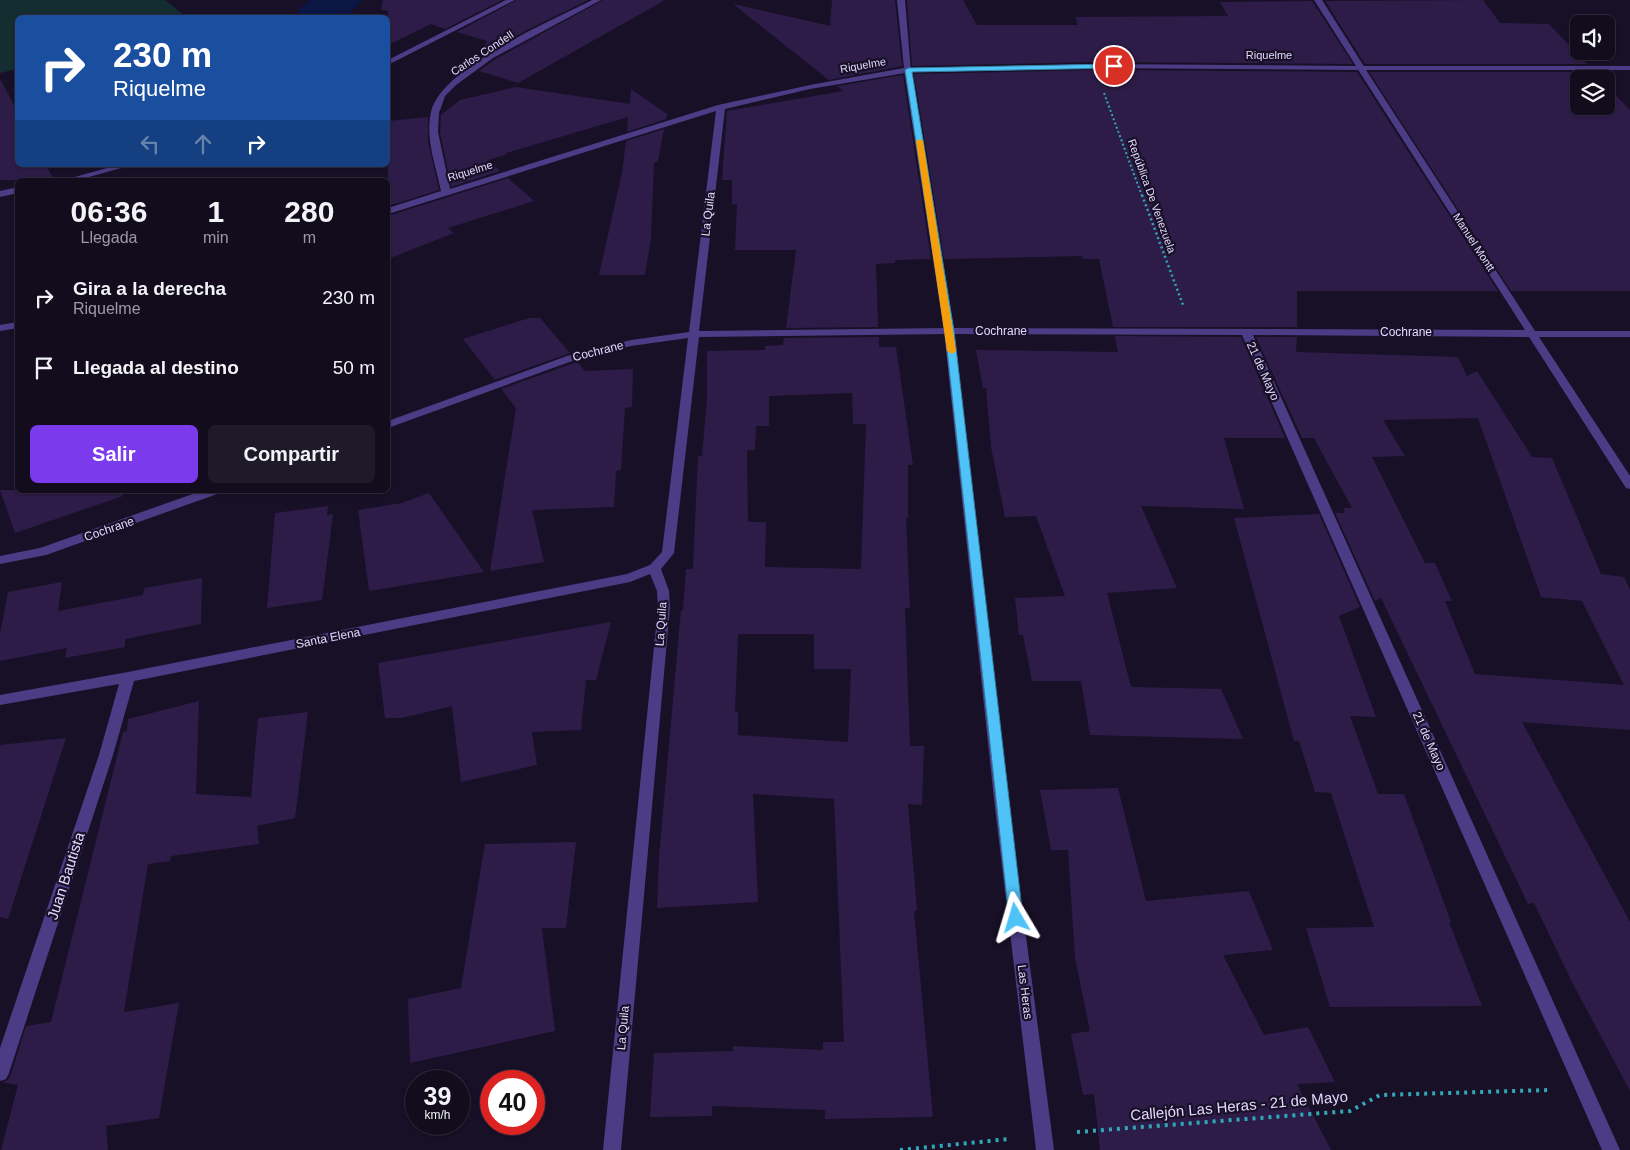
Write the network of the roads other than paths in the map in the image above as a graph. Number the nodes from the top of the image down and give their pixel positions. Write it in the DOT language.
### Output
graph roads {
  1 [pos="511,0"];
  2 [pos="597,0"];
  3 [pos="901,0"];
  4 [pos="1318,0"];
  5 [pos="390,61"];
  6 [pos="1361,68"];
  7 [pos="1630,68"];
  8 [pos="908,70"];
  9 [pos="721,107"];
  10 [pos="120,167"];
  11 [pos="76,178"];
  12 [pos="15,191"];
  13 [pos="446,192"];
  14 [pos="0,194"];
  15 [pos="390,210"];
  16 [pos="15,326"];
  17 [pos="0,328"];
  18 [pos="949,331"];
  19 [pos="1246,332"];
  20 [pos="1533,332"];
  21 [pos="694,334"];
  22 [pos="1630,334"];
  23 [pos="390,424"];
  24 [pos="1630,485"];
  25 [pos="208,493"];
  26 [pos="0,560"];
  27 [pos="654,568"];
  28 [pos="128,678"];
  29 [pos="0,700"];
  30 [pos="0,1073"];
  31 [pos="612,1150"];
  32 [pos="1045,1150"];
  33 [pos="1611,1150"];
  1 -- 5 [label="street"];
  2 -- 13 [label="street, Carlos Condell"];
  3 -- 8 [label="street, Las Heras"];
  4 -- 6 [label="street, Manuel Montt"];
  6 -- 7 [label="street, Riquelme"];
  6 -- 8 [label="street, Riquelme"];
  6 -- 20 [label="street, Manuel Montt"];
  8 -- 9 [label="street, Riquelme"];
  8 -- 18 [label="street, Las Heras"];
  9 -- 13 [label="street, Riquelme"];
  9 -- 21 [label="street, La Quila"];
  10 -- 11 [label="street"];
  12 -- 14 [label="street"];
  13 -- 15 [label="street, Riquelme"];
  16 -- 17 [label="street"];
  18 -- 19 [label="street, Cochrane"];
  18 -- 21 [label="street, Cochrane"];
  18 -- 32 [label="street, Las Heras"];
  19 -- 20 [label="street, Cochrane"];
  19 -- 33 [label="street, 21 de Mayo"];
  20 -- 22 [label="street, Cochrane"];
  20 -- 24 [label="street, Manuel Montt"];
  21 -- 23 [label="street, Cochrane"];
  21 -- 27 [label="street, La Quila"];
  25 -- 26 [label="street, Cochrane"];
  27 -- 28 [label="street, Santa Elena"];
  27 -- 31 [label="street, La Quila"];
  28 -- 29 [label="street, Santa Elena"];
  28 -- 30 [label="street, Juan Bautista"];
}
